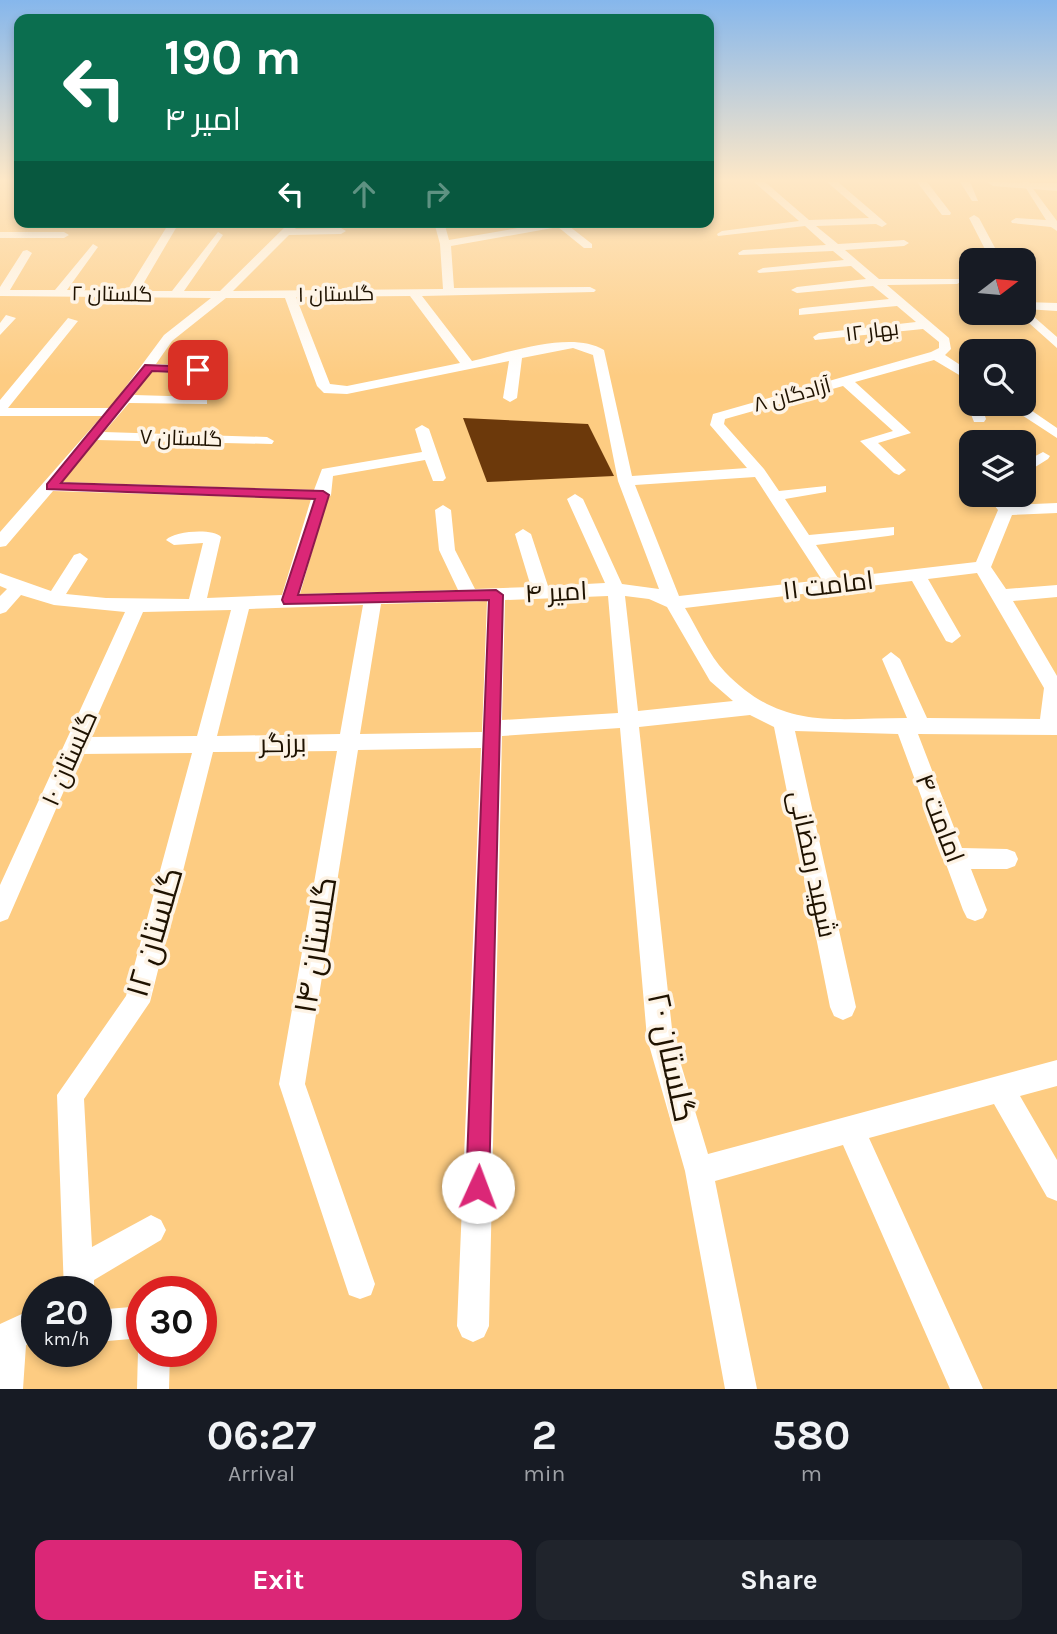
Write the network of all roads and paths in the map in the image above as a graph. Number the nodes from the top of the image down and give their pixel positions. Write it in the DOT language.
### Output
graph roads {
  1 [pos="93,247"];
  2 [pos="160,247"];
  3 [pos="210,247"];
  4 [pos="273,247"];
  5 [pos="445,247"];
  6 [pos="823,247"];
  7 [pos="835,247"];
  8 [pos="27,253"];
  9 [pos="743,253"];
  10 [pos="853,263"];
  11 [pos="763,271"];
  12 [pos="957,281"];
  13 [pos="875,282"];
  14 [pos="590,290"];
  15 [pos="797,290"];
  16 [pos="449,292"];
  17 [pos="1,293"];
  18 [pos="414,293"];
  19 [pos="58,294"];
  20 [pos="131,294"];
  21 [pos="175,295"];
  22 [pos="223,295"];
  23 [pos="289,295"];
  24 [pos="899,302"];
  25 [pos="1036,306"];
  26 [pos="1057,307"];
  27 [pos="803,312"];
  28 [pos="10,318"];
  29 [pos="72,321"];
  30 [pos="1036,324"];
  31 [pos="925,325"];
  32 [pos="0,331"];
  33 [pos="819,337"];
  34 [pos="1057,344"];
  35 [pos="936,355"];
  36 [pos="516,356"];
  37 [pos="469,366"];
  38 [pos="149,368"];
  39 [pos="198,370"];
  40 [pos="959,370"];
  41 [pos="845,380"];
  42 [pos="510,398"];
  43 [pos="125,399"];
  44 [pos="202,401"];
  45 [pos="0,410"];
  46 [pos="114,412"];
  47 [pos="978,416"];
  48 [pos="1030,416"];
  49 [pos="979,419"];
  50 [pos="422,429"];
  51 [pos="1057,434"];
  52 [pos="94,436"];
  53 [pos="267,441"];
  54 [pos="430,455"];
  55 [pos="1043,456"];
  56 [pos="1036,461"];
  57 [pos="899,470"];
  58 [pos="759,472"];
  59 [pos="438,478"];
  60 [pos="626,481"];
  61 [pos="51,486"];
  62 [pos="821,489"];
  63 [pos="323,495"];
  64 [pos="776,496"];
  65 [pos="575,499"];
  66 [pos="1004,507"];
  67 [pos="1057,508"];
  68 [pos="443,510"];
  69 [pos="1006,510"];
  70 [pos="888,531"];
  71 [pos="523,534"];
  72 [pos="174,540"];
  73 [pos="806,541"];
  74 [pos="0,542"];
  75 [pos="80,559"];
  76 [pos="982,567"];
  77 [pos="917,575"];
  78 [pos="8,584"];
  79 [pos="834,584"];
  80 [pos="616,589"];
  81 [pos="1057,591"];
  82 [pos="542,593"];
  83 [pos="496,595"];
  84 [pos="470,596"];
  85 [pos="1001,596"];
  86 [pos="54,598"];
  87 [pos="373,598"];
  88 [pos="289,600"];
  89 [pos="242,602"];
  90 [pos="197,603"];
  91 [pos="673,603"];
  92 [pos="137,605"];
  93 [pos="0,608"];
  94 [pos="952,636"];
  95 [pos="891,659"];
  96 [pos="752,707"];
  97 [pos="627,720"];
  98 [pos="783,722"];
  99 [pos="913,727"];
  100 [pos="1053,727"];
  101 [pos="492,735"];
  102 [pos="348,742"];
  103 [pos="205,744"];
  104 [pos="74,746"];
  105 [pos="956,859"];
  106 [pos="1007,859"];
  107 [pos="975,910"];
  108 [pos="0,911"];
  109 [pos="843,1007"];
  110 [pos="1057,1073"];
  111 [pos="1000,1088"];
  112 [pos="850,1129"];
  113 [pos="699,1171"];
  114 [pos="1057,1187"];
  115 [pos="151,1230"];
  116 [pos="78,1276"];
  117 [pos="86,1276"];
  118 [pos="360,1284"];
  119 [pos="473,1326"];
  120 [pos="16,1333"];
  121 [pos="154,1367"];
  122 [pos="7,1389"];
  123 [pos="153,1389"];
  124 [pos="741,1389"];
  125 [pos="967,1389"];
  1 -- 19 [label="street"];
  2 -- 20 [label="street"];
  3 -- 21 [label="street"];
  4 -- 22 [label="street"];
  5 -- 16 [label="street"];
  6 -- 9 [label="street"];
  7 -- 10 [label="street"];
  8 -- 17 [label="street"];
  10 -- 11 [label="street"];
  10 -- 13 [label="street"];
  12 -- 13 [label="street"];
  13 -- 15 [label="street"];
  13 -- 24 [label="street"];
  14 -- 16 [label="street, گلستان ۱"];
  16 -- 18 [label="street, گلستان ۱"];
  17 -- 19 [label="street, گلستان ۲"];
  18 -- 23 [label="street, گلستان ۱"];
  18 -- 37 [label="street"];
  19 -- 20 [label="street, گلستان ۲"];
  20 -- 21 [label="street, گلستان ۲"];
  21 -- 22 [label="street, گلستان ۲"];
  22 -- 23 [label="street, گلستان ۱"];
  22 -- 38 [label="street"];
  23 -- 37 [label="street"];
  24 -- 27 [label="street"];
  24 -- 31 [label="street"];
  25 -- 26 [label="street"];
  28 -- 32 [label="street"];
  29 -- 45 [label="street"];
  30 -- 34 [label="street"];
  31 -- 33 [label="street, بهار ۱۲"];
  31 -- 35 [label="street"];
  35 -- 40 [label="street"];
  35 -- 41 [label="street, آزادگان ۸"];
  36 -- 37 [label="street"];
  36 -- 42 [label="street"];
  36 -- 60 [label="street"];
  38 -- 39 [label="street"];
  38 -- 43 [label="street"];
  41 -- 57 [label="street"];
  41 -- 58 [label="street, آزادگان ۸"];
  43 -- 44 [label="street"];
  43 -- 46 [label="street"];
  45 -- 46 [label="street"];
  46 -- 52 [label="street"];
  47 -- 49 [label="street"];
  48 -- 51 [label="street"];
  50 -- 54 [label="street"];
  52 -- 53 [label="street, گلستان ۷"];
  52 -- 61 [label="street"];
  54 -- 59 [label="street"];
  54 -- 63 [label="street"];
  55 -- 56 [label="street"];
  58 -- 60 [label="street"];
  58 -- 64 [label="street"];
  60 -- 91 [label="street"];
  61 -- 63 [label="street"];
  61 -- 74 [label="street"];
  62 -- 64 [label="street"];
  63 -- 88 [label="street"];
  64 -- 73 [label="street"];
  65 -- 80 [label="street"];
  66 -- 69 [label="street"];
  67 -- 69 [label="street"];
  68 -- 84 [label="street"];
  69 -- 76 [label="street"];
  70 -- 73 [label="street"];
  71 -- 82 [label="street"];
  72 -- 90 [label="street"];
  73 -- 79 [label="street"];
  75 -- 86 [label="street"];
  76 -- 77 [label="street, امامت ۱۱"];
  76 -- 85 [label="street"];
  77 -- 79 [label="street, امامت ۱۱"];
  77 -- 94 [label="street"];
  78 -- 86 [label="street, امیر ۴"];
  78 -- 93 [label="street"];
  79 -- 91 [label="street, امامت ۱۱"];
  80 -- 82 [label="street, امیر ۴"];
  80 -- 91 [label="street, امیر ۴"];
  80 -- 97 [label="street"];
  81 -- 85 [label="street"];
  82 -- 83 [label="street, امیر ۴"];
  83 -- 84 [label="street, امیر ۴"];
  83 -- 101 [label="street"];
  84 -- 87 [label="street, امیر ۴"];
  85 -- 100 [label="street"];
  86 -- 92 [label="street, امیر ۴"];
  87 -- 88 [label="street, امیر ۴"];
  87 -- 102 [label="street, گلستان ۱۴"];
  88 -- 89 [label="street, امیر ۴"];
  89 -- 90 [label="street, امیر ۴"];
  89 -- 103 [label="street, گلستان ۱۲"];
  90 -- 92 [label="street, امیر ۴"];
  91 -- 96 [label="street"];
  92 -- 104 [label="street, گلستان ۱۰"];
  95 -- 99 [label="street"];
  96 -- 97 [label="street, برزگر"];
  96 -- 98 [label="street"];
  97 -- 101 [label="street, برزگر"];
  97 -- 113 [label="street, گلستان ۲۰"];
  98 -- 99 [label="street"];
  98 -- 109 [label="street, شهید رمضانی"];
  99 -- 100 [label="street"];
  99 -- 105 [label="street, امامت ۴"];
  101 -- 102 [label="street, برزگر"];
  101 -- 119 [label="street"];
  102 -- 103 [label="street, برزگر"];
  102 -- 118 [label="street, گلستان ۱۴"];
  103 -- 104 [label="street, برزگر"];
  103 -- 116 [label="street, گلستان ۱۲"];
  104 -- 108 [label="street, گلستان ۱۰"];
  105 -- 106 [label="street"];
  105 -- 107 [label="street, امامت ۴"];
  110 -- 111 [label="street"];
  111 -- 112 [label="street"];
  111 -- 114 [label="street"];
  112 -- 113 [label="street"];
  112 -- 125 [label="street"];
  113 -- 124 [label="street, گلستان ۲۰"];
  115 -- 117 [label="street"];
  120 -- 122 [label="street"];
  121 -- 123 [label="street"];
}
